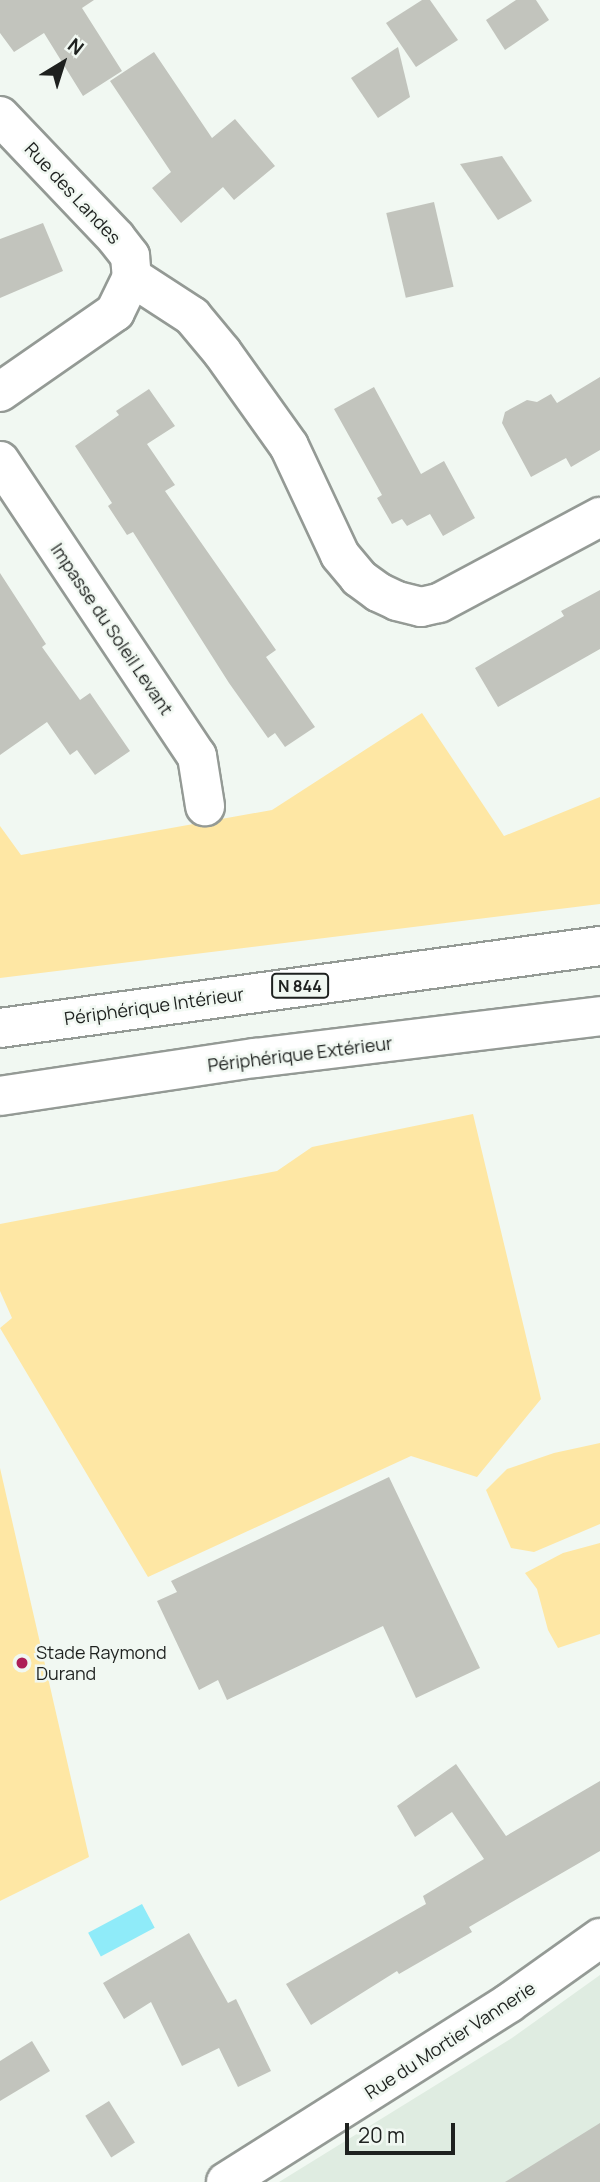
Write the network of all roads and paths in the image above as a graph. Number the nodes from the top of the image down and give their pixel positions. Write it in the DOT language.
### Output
graph roads {
  1 [pos="0,116"];
  2 [pos="132,277"];
  3 [pos="0,392"];
  4 [pos="0,461"];
  5 [pos="600,517"];
  6 [pos="205,806"];
  7 [pos="600,946"];
  8 [pos="600,1016"];
  9 [pos="0,1028"];
  10 [pos="0,1096"];
  11 [pos="600,1938"];
  12 [pos="226,2182"];
  1 -- 2 [label="main road, Rue des Landes"];
  2 -- 3 [label="main road"];
  2 -- 5 [label="main road"];
  4 -- 6 [label="main road, Impasse du Soleil Levant"];
  7 -- 9 [label="main road, Périphérique Intérieur / N 844"];
  8 -- 10 [label="main road, Périphérique Extérieur"];
  11 -- 12 [label="main road, Rue du Mortier Vannerie"];
}
